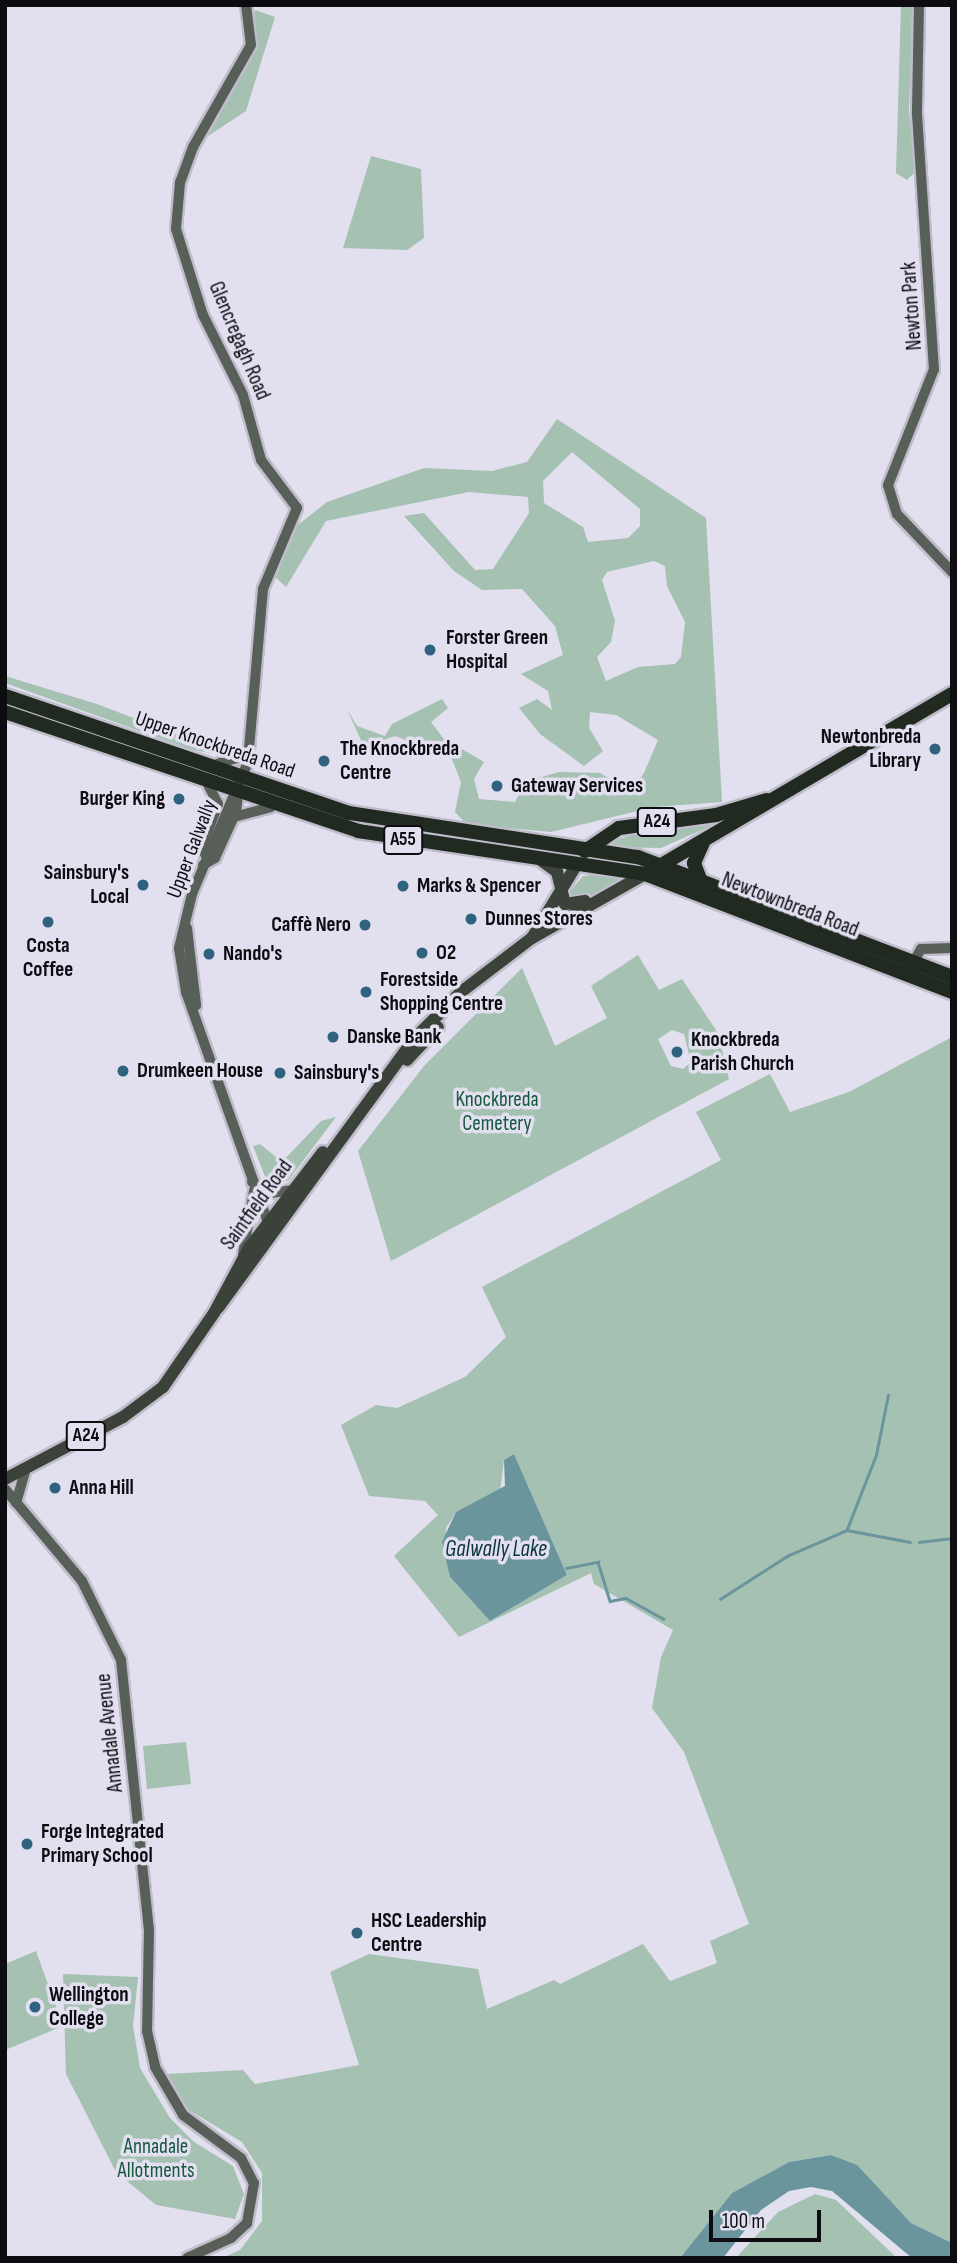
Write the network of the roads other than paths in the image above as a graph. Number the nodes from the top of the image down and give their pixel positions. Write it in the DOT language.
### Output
graph roads {
  1 [pos="246,5"];
  2 [pos="919,5"];
  3 [pos="952,572"];
  4 [pos="952,694"];
  5 [pos="5,696"];
  6 [pos="5,712"];
  7 [pos="157,746"];
  8 [pos="249,754"];
  9 [pos="208,762"];
  10 [pos="208,784"];
  11 [pos="239,787"];
  12 [pos="779,798"];
  13 [pos="271,807"];
  14 [pos="305,816"];
  15 [pos="234,817"];
  16 [pos="703,843"];
  17 [pos="588,848"];
  18 [pos="537,859"];
  19 [pos="204,860"];
  20 [pos="577,864"];
  21 [pos="662,864"];
  22 [pos="645,874"];
  23 [pos="700,878"];
  24 [pos="611,893"];
  25 [pos="559,895"];
  26 [pos="532,938"];
  27 [pos="952,948"];
  28 [pos="910,968"];
  29 [pos="952,977"];
  30 [pos="952,992"];
  31 [pos="341,1136"];
  32 [pos="316,1175"];
  33 [pos="253,1185"];
  34 [pos="292,1190"];
  35 [pos="267,1222"];
  36 [pos="274,1237"];
  37 [pos="242,1260"];
  38 [pos="230,1282"];
  39 [pos="218,1308"];
  40 [pos="26,1469"];
  41 [pos="5,1479"];
  42 [pos="5,1489"];
  43 [pos="16,1503"];
  44 [pos="187,2258"];
  1 -- 8 [label="street, Glencregagh Road"];
  2 -- 3 [label="street, Newton Park"];
  4 -- 12 [label="highway, Saintfield Road / A24"];
  5 -- 7 [label="highway, Upper Knockbreda Road / A55"];
  6 -- 10 [label="highway, Upper Knockbreda Road / A55"];
  7 -- 9 [label="highway, Upper Knockbreda Road / A55"];
  7 -- 11 [label="highway"];
  8 -- 9 [label="street"];
  8 -- 11 [label="street, Glencregagh Road"];
  9 -- 11 [label="highway, Upper Knockbreda Road / A55"];
  10 -- 11 [label="highway, Upper Knockbreda Road / A55"];
  10 -- 19 [label="street"];
  11 -- 13 [label="highway, Upper Knockbreda Road / A55"];
  11 -- 14 [label="highway"];
  11 -- 15 [label="street, Upper Galwally"];
  11 -- 17 [label="highway, Upper Knockbreda Road / A55"];
  11 -- 19 [label="street, Upper Galwally"];
  12 -- 16 [label="highway, Saintfield Road / A24"];
  12 -- 17 [label="highway, Saintfield Road / A24"];
  13 -- 14 [label="highway, Upper Knockbreda Road / A55"];
  13 -- 15 [label="street"];
  14 -- 18 [label="highway, Upper Knockbreda Road / A55"];
  15 -- 19 [label="street, Upper Galwally"];
  16 -- 21 [label="highway, Saintfield Road / A24"];
  16 -- 23 [label="highway"];
  17 -- 20 [label="highway, Saintfield Road / A24"];
  17 -- 21 [label="highway, Upper Knockbreda Road / A55"];
  18 -- 20 [label="highway, Upper Knockbreda Road / A55"];
  18 -- 25 [label="main road"];
  19 -- 33 [label="street, Upper Galwally"];
  20 -- 22 [label="highway, Upper Knockbreda Road / A55"];
  20 -- 25 [label="main road, Saintfield Road / A24"];
  21 -- 22 [label="highway, Saintfield Road / A24"];
  21 -- 23 [label="highway, Newtownbreda Road / A55"];
  22 -- 24 [label="main road, Saintfield Road / A24"];
  22 -- 28 [label="highway, Newtownbreda Road / A55"];
  23 -- 28 [label="highway, Newtownbreda Road / A55"];
  24 -- 25 [label="main road, A24"];
  24 -- 26 [label="main road, Saintfield Road / A24"];
  25 -- 26 [label="main road, Saintfield Road / A24"];
  26 -- 31 [label="main road, Saintfield Road / A24"];
  27 -- 28 [label="street"];
  28 -- 29 [label="highway, A55"];
  28 -- 30 [label="highway, A55"];
  31 -- 32 [label="main road, Saintfield Road / A24"];
  31 -- 34 [label="main road, Saintfield Road / A24"];
  32 -- 35 [label="main road"];
  32 -- 36 [label="main road, Saintfield Road / A24"];
  33 -- 34 [label="street"];
  33 -- 35 [label="street, Upper Galwally"];
  33 -- 37 [label="street"];
  34 -- 35 [label="main road, Saintfield Road / A24"];
  35 -- 36 [label="street, Upper Galwally"];
  35 -- 37 [label="main road, Saintfield Road / A24"];
  36 -- 38 [label="main road"];
  36 -- 39 [label="main road, Saintfield Road / A24"];
  37 -- 38 [label="main road, Saintfield Road / A24"];
  38 -- 39 [label="main road, Saintfield Road / A24"];
  39 -- 40 [label="main road, Saintfield Road / A24"];
  40 -- 41 [label="main road, A24"];
  40 -- 43 [label="street"];
  42 -- 43 [label="street, Annadale Avenue"];
  43 -- 44 [label="street, Annadale Avenue"];
}
